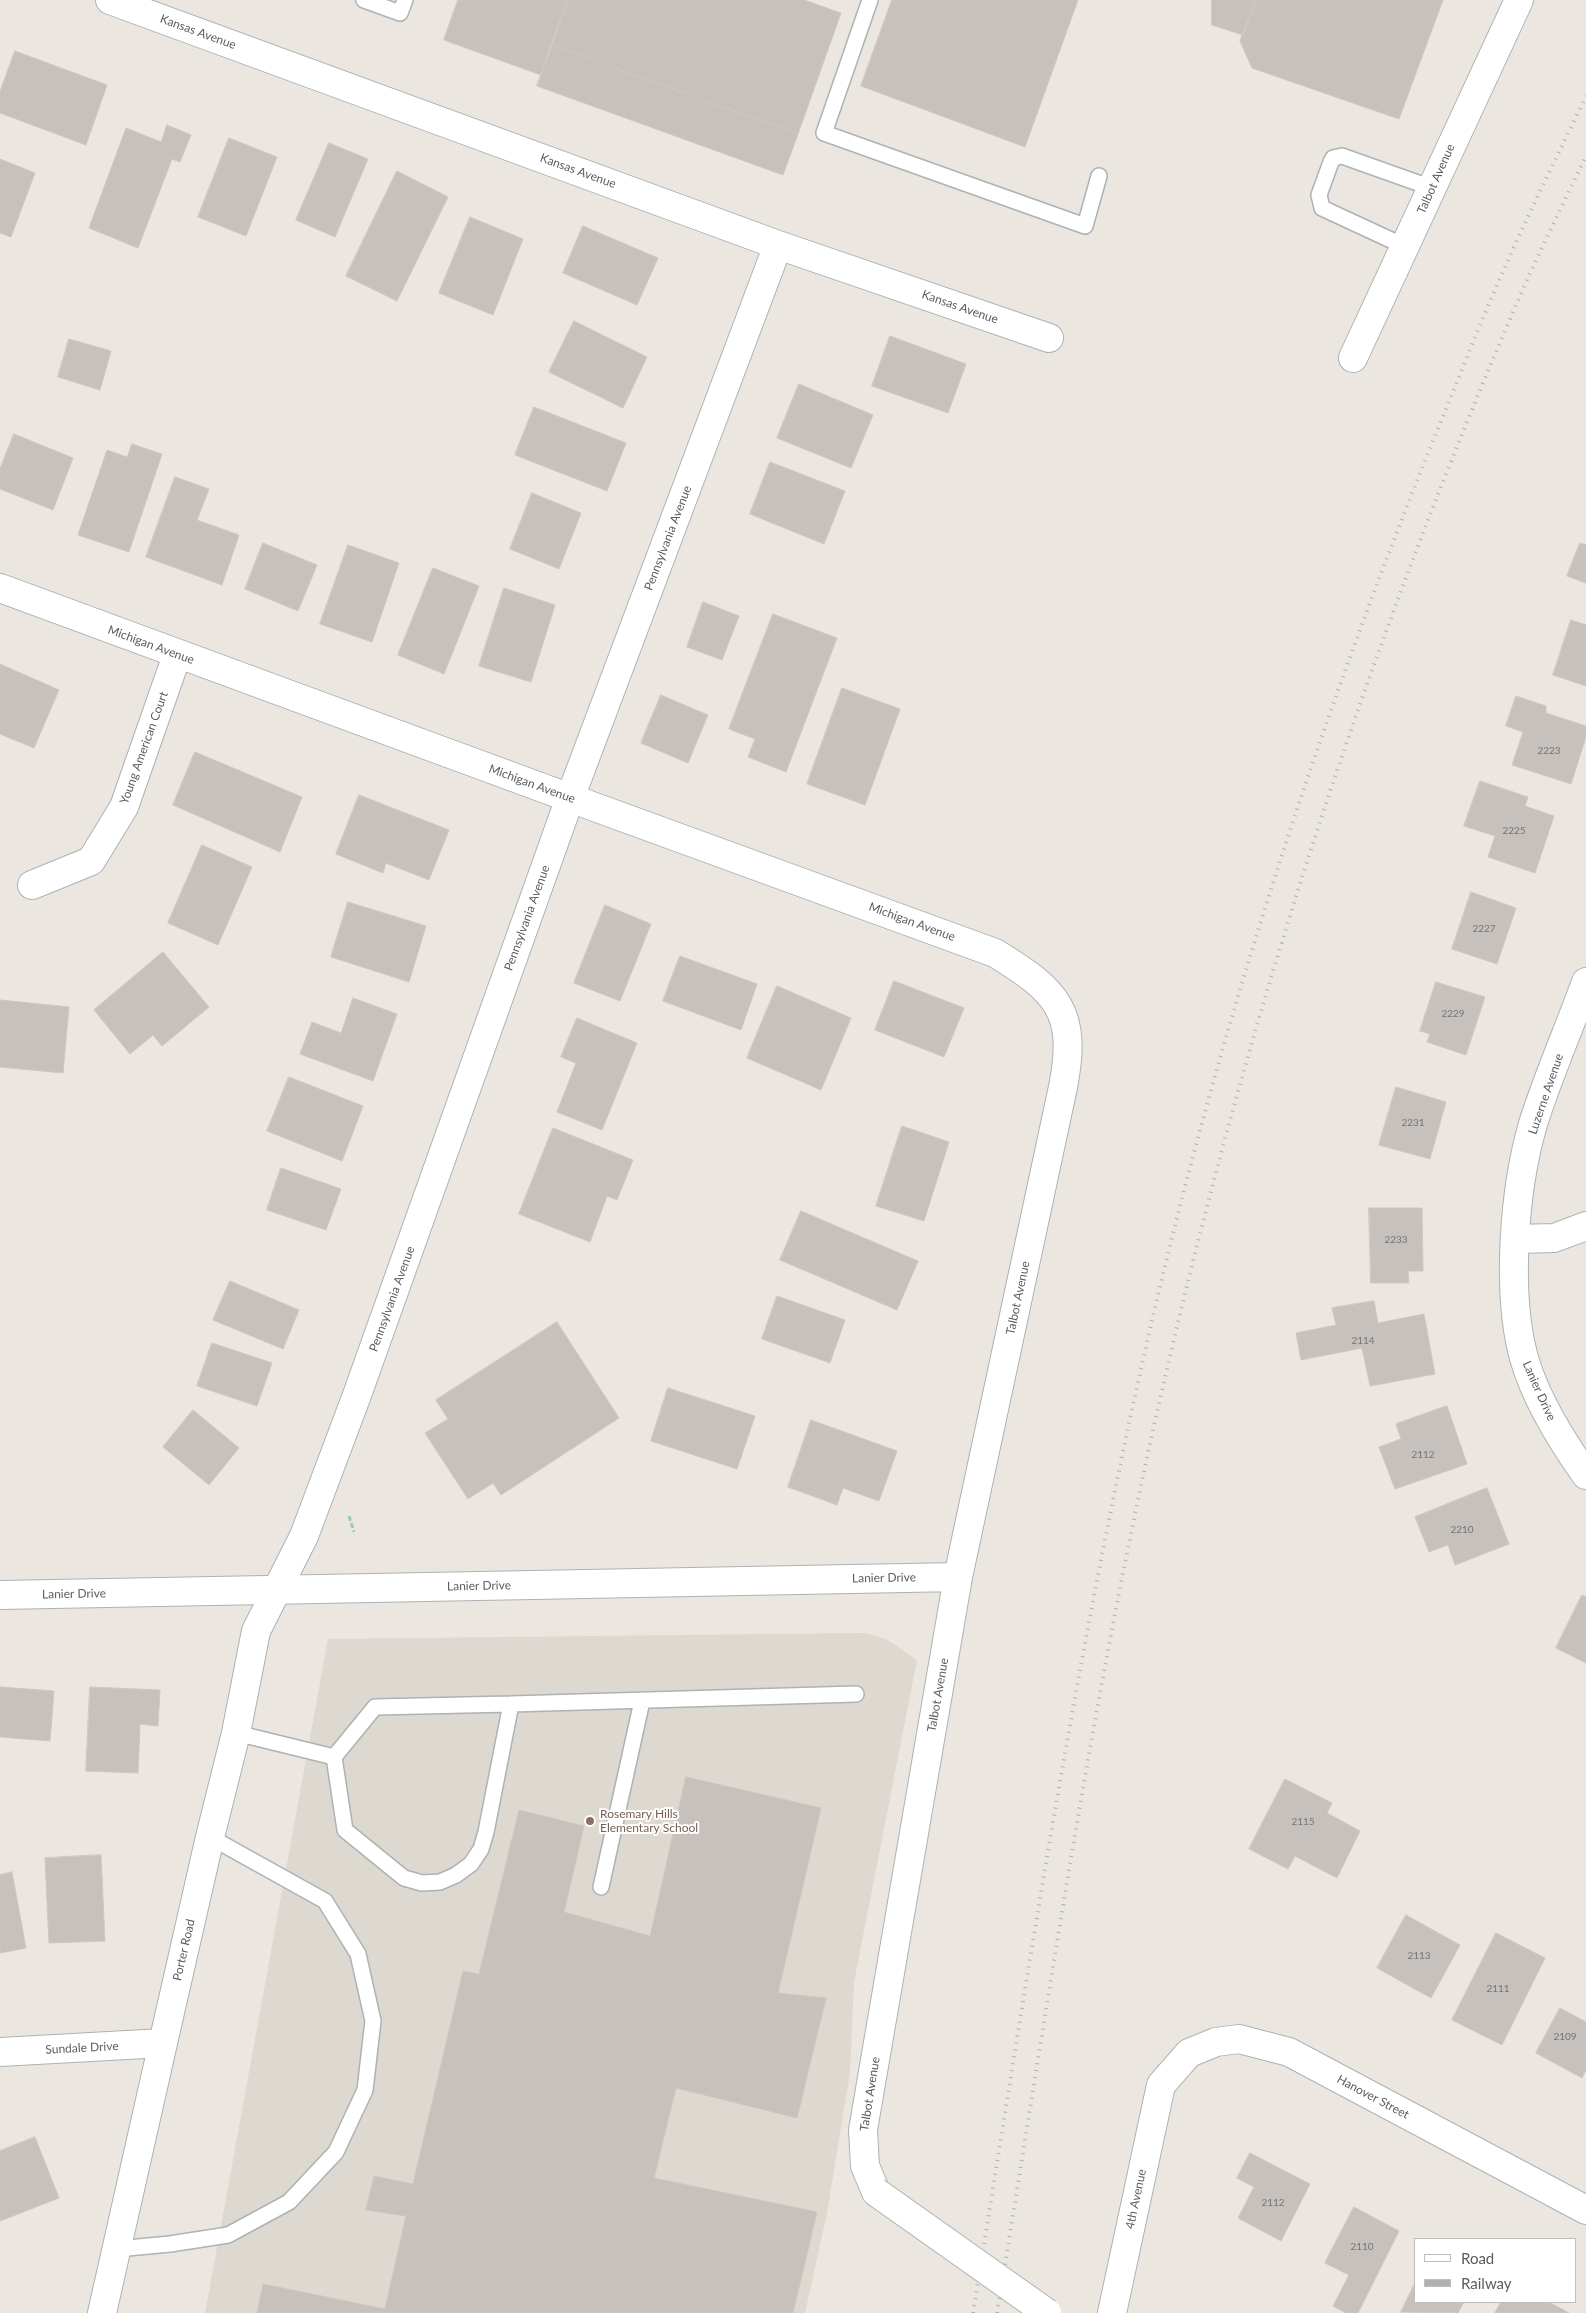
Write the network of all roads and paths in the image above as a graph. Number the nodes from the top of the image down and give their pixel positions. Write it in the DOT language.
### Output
graph roads {
  1 [pos="110,0"];
  2 [pos="364,0"];
  3 [pos="405,0"];
  4 [pos="870,0"];
  5 [pos="1519,0"];
  6 [pos="1099,176"];
  7 [pos="1432,188"];
  8 [pos="778,245"];
  9 [pos="1406,247"];
  10 [pos="1049,338"];
  11 [pos="1353,358"];
  12 [pos="0,588"];
  13 [pos="178,655"];
  14 [pos="570,798"];
  15 [pos="32,884"];
  16 [pos="1586,982"];
  17 [pos="1054,996"];
  18 [pos="1586,1226"];
  19 [pos="1516,1239"];
  20 [pos="1586,1475"];
  21 [pos="958,1577"];
  22 [pos="276,1590"];
  23 [pos="0,1595"];
  24 [pos="856,1694"];
  25 [pos="642,1701"];
  26 [pos="511,1704"];
  27 [pos="236,1733"];
  28 [pos="334,1757"];
  29 [pos="210,1837"];
  30 [pos="601,1888"];
  31 [pos="164,2043"];
  32 [pos="0,2052"];
  33 [pos="1161,2085"];
  34 [pos="1586,2210"];
  35 [pos="117,2249"];
  36 [pos="102,2313"];
  37 [pos="1047,2313"];
  38 [pos="1112,2313"];
  1 -- 8 [label="street, Kansas Avenue"];
  2 -- 3 [label="lane"];
  4 -- 6 [label="lane"];
  5 -- 7 [label="street, Talbot Avenue"];
  7 -- 9 [label="street, Talbot Avenue"];
  7 -- 9 [label="lane"];
  8 -- 10 [label="street, Kansas Avenue"];
  8 -- 14 [label="street, Pennsylvania Avenue"];
  9 -- 11 [label="street, Talbot Avenue"];
  12 -- 13 [label="street, Michigan Avenue"];
  13 -- 14 [label="street, Michigan Avenue"];
  13 -- 15 [label="street, Young American Court"];
  14 -- 17 [label="street, Michigan Avenue"];
  14 -- 22 [label="street, Pennsylvania Avenue"];
  16 -- 19 [label="street, Luzerne Avenue"];
  17 -- 21 [label="street, Talbot Avenue"];
  18 -- 19 [label="street"];
  19 -- 20 [label="street, Lanier Drive"];
  21 -- 22 [label="street, Lanier Drive"];
  21 -- 37 [label="street, Talbot Avenue, bridge"];
  22 -- 23 [label="street, Lanier Drive"];
  22 -- 27 [label="street, Porter Road"];
  24 -- 25 [label="lane"];
  25 -- 26 [label="lane"];
  25 -- 30 [label="lane"];
  26 -- 28 [label="lane"];
  26 -- 28 [label="lane"];
  27 -- 28 [label="lane"];
  27 -- 29 [label="street, Porter Road"];
  29 -- 31 [label="street, Porter Road"];
  29 -- 35 [label="lane"];
  31 -- 32 [label="street, Sundale Drive"];
  31 -- 35 [label="street, Porter Road"];
  33 -- 34 [label="street, Hanover Street"];
  33 -- 38 [label="street, 4th Avenue"];
  35 -- 36 [label="street, Porter Road"];
}
